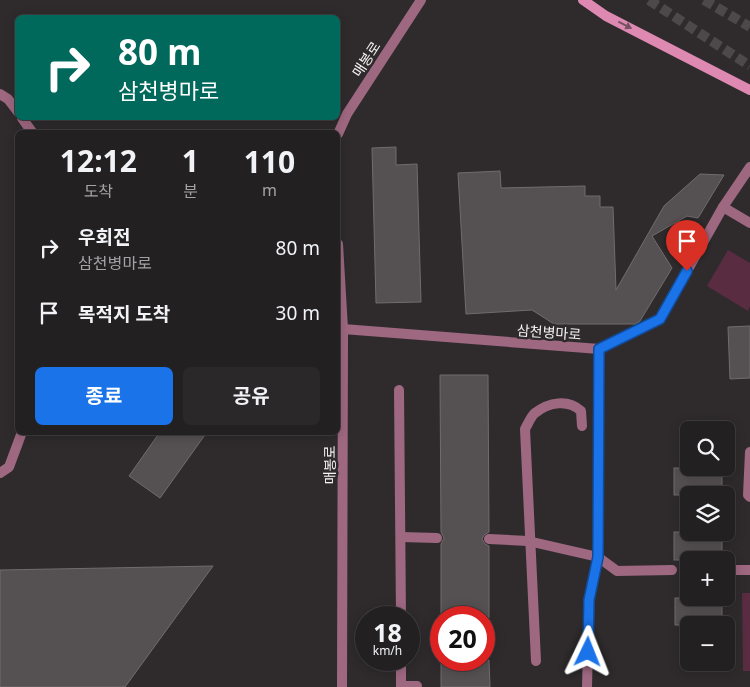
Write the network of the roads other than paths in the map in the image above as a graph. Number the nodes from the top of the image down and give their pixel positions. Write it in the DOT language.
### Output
graph roads {
  1 [pos="421,0"];
  2 [pos="583,0"];
  3 [pos="750,90"];
  4 [pos="0,94"];
  5 [pos="15,108"];
  6 [pos="340,130"];
  7 [pos="750,166"];
  8 [pos="723,207"];
  9 [pos="750,223"];
  10 [pos="340,278"];
  11 [pos="343,329"];
  12 [pos="599,349"];
  13 [pos="399,390"];
  14 [pos="582,426"];
  15 [pos="21,435"];
  16 [pos="750,452"];
  17 [pos="0,473"];
  18 [pos="750,497"];
  19 [pos="401,537"];
  20 [pos="437,538"];
  21 [pos="489,539"];
  22 [pos="528,541"];
  23 [pos="598,557"];
  24 [pos="672,570"];
  25 [pos="735,570"];
  26 [pos="750,570"];
  27 [pos="401,606"];
  28 [pos="536,661"];
  29 [pos="401,671"];
  30 [pos="417,686"];
  31 [pos="342,687"];
  32 [pos="587,687"];
  1 -- 6 [label="street, 매봉로"];
  2 -- 3 [label="main road, one-way"];
  4 -- 5 [label="street"];
  7 -- 8 [label="street, 삼천병마로"];
  8 -- 9 [label="street"];
  8 -- 12 [label="street, 삼천병마로"];
  10 -- 11 [label="street, 매봉로"];
  11 -- 12 [label="street, 삼천병마로"];
  11 -- 31 [label="street, 매봉로"];
  12 -- 23 [label="street"];
  13 -- 19 [label="street"];
  14 -- 22 [label="street"];
  15 -- 17 [label="street"];
  16 -- 18 [label="street"];
  19 -- 20 [label="street"];
  19 -- 27 [label="street"];
  21 -- 22 [label="street"];
  22 -- 23 [label="street"];
  22 -- 28 [label="street"];
  23 -- 24 [label="street"];
  23 -- 32 [label="street"];
  25 -- 26 [label="street"];
  29 -- 30 [label="street"];
}
